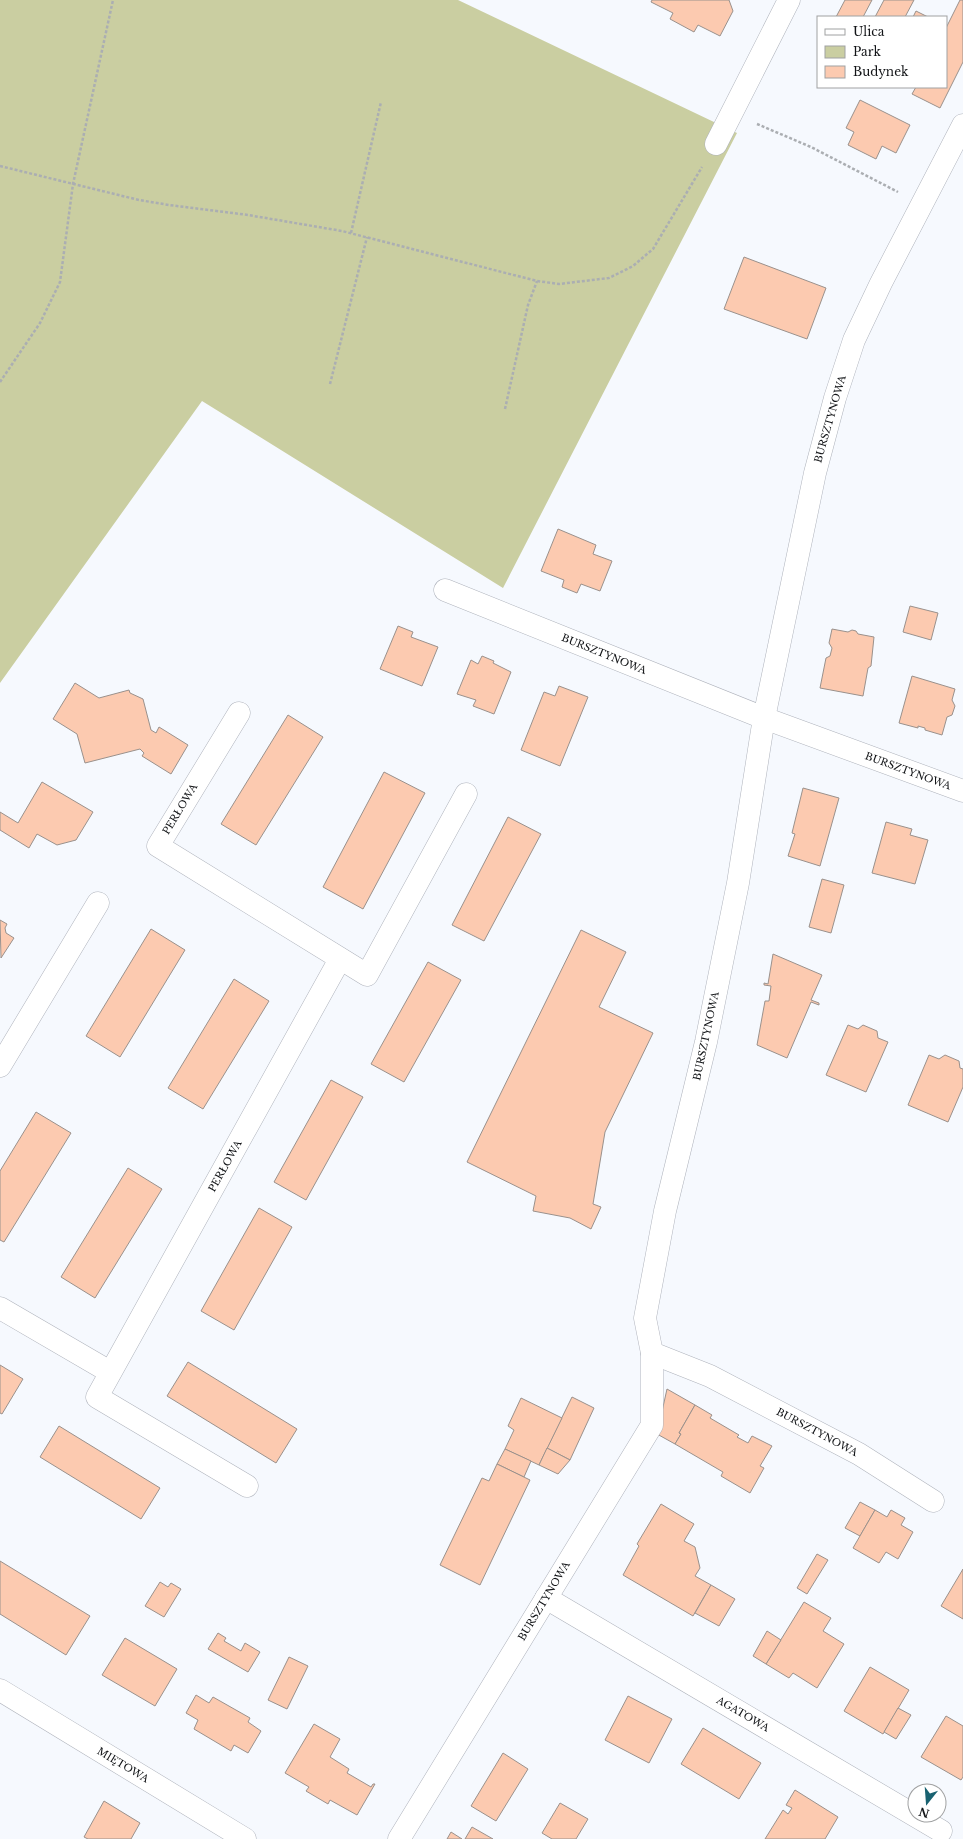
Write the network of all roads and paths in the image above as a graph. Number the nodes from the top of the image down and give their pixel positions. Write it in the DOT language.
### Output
graph roads {
  1 [pos="113,0"];
  2 [pos="789,0"];
  3 [pos="381,102"];
  4 [pos="731,113"];
  5 [pos="960,136"];
  6 [pos="716,144"];
  7 [pos="0,166"];
  8 [pos="73,184"];
  9 [pos="922,205"];
  10 [pos="351,233"];
  11 [pos="367,237"];
  12 [pos="537,281"];
  13 [pos="0,382"];
  14 [pos="330,384"];
  15 [pos="505,409"];
  16 [pos="445,590"];
  17 [pos="239,713"];
  18 [pos="764,718"];
  19 [pos="963,792"];
  20 [pos="466,794"];
  21 [pos="98,904"];
  22 [pos="340,959"];
  23 [pos="0,1066"];
  24 [pos="0,1308"];
  25 [pos="652,1353"];
  26 [pos="110,1372"];
  27 [pos="247,1486"];
  28 [pos="933,1502"];
  29 [pos="546,1598"];
  30 [pos="0,1690"];
  31 [pos="941,1830"];
  32 [pos="245,1839"];
  33 [pos="399,1839"];
  1 -- 8 [label="path"];
  2 -- 4 [label="street"];
  3 -- 10 [label="path"];
  4 -- 6 [label="street"];
  4 -- 9 [label="path"];
  5 -- 9 [label="street, BURSZTYNOWA"];
  6 -- 12 [label="path"];
  7 -- 8 [label="path"];
  8 -- 10 [label="path"];
  8 -- 13 [label="path"];
  9 -- 18 [label="street, BURSZTYNOWA"];
  10 -- 11 [label="path"];
  11 -- 12 [label="path"];
  11 -- 14 [label="path"];
  12 -- 15 [label="path"];
  16 -- 18 [label="street, BURSZTYNOWA"];
  17 -- 22 [label="street, PERŁOWA"];
  18 -- 19 [label="street, BURSZTYNOWA"];
  18 -- 25 [label="street, BURSZTYNOWA"];
  20 -- 22 [label="street, PERŁOWA"];
  21 -- 23 [label="street"];
  22 -- 26 [label="street, PERŁOWA"];
  24 -- 26 [label="street"];
  25 -- 28 [label="street, BURSZTYNOWA"];
  25 -- 29 [label="street, BURSZTYNOWA"];
  26 -- 27 [label="street, PERŁOWA"];
  29 -- 31 [label="street, AGATOWA"];
  29 -- 33 [label="street, BURSZTYNOWA"];
  30 -- 32 [label="street, MIĘTOWA"];
}
